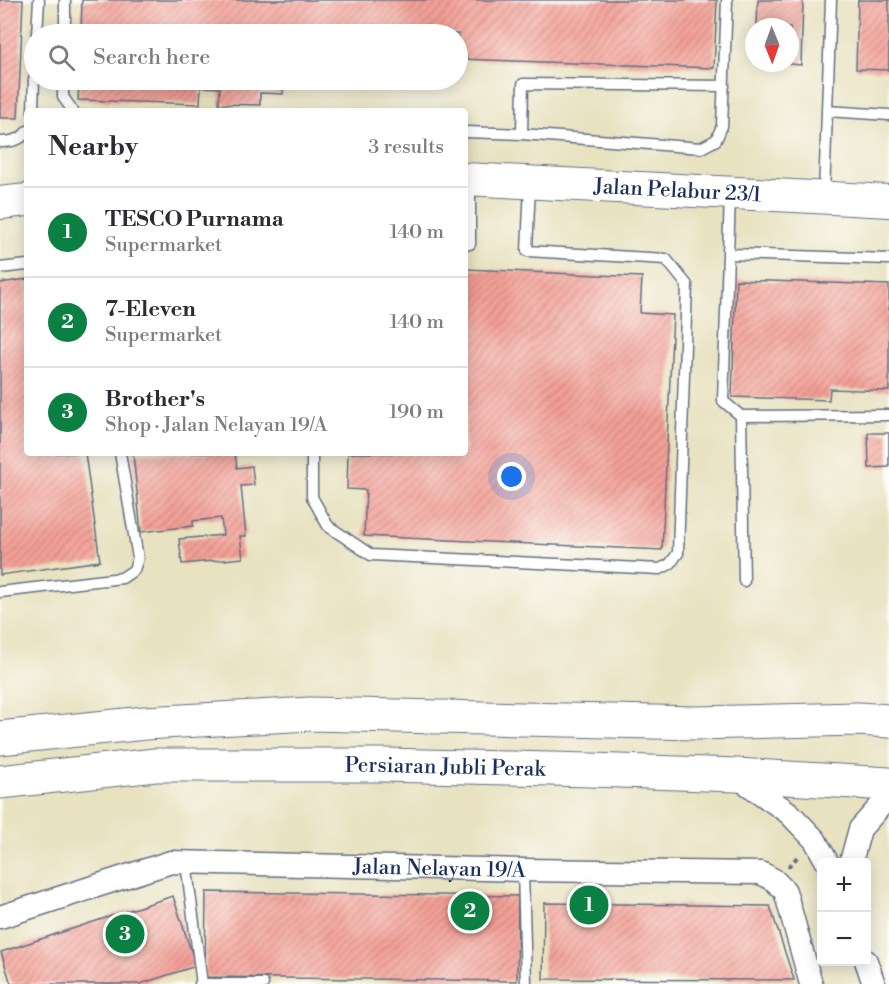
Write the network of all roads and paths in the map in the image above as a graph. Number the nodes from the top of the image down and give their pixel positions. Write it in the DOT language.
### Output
graph roads {
  1 [pos="39,0"];
  2 [pos="65,0"];
  3 [pos="727,0"];
  4 [pos="831,0"];
  5 [pos="38,24"];
  6 [pos="64,24"];
  7 [pos="724,86"];
  8 [pos="34,90"];
  9 [pos="63,90"];
  10 [pos="33,108"];
  11 [pos="71,108"];
  12 [pos="827,111"];
  13 [pos="889,115"];
  14 [pos="468,132"];
  15 [pos="522,134"];
  16 [pos="24,136"];
  17 [pos="0,142"];
  18 [pos="468,179"];
  19 [pos="530,182"];
  20 [pos="730,193"];
  21 [pos="824,198"];
  22 [pos="24,200"];
  23 [pos="889,201"];
  24 [pos="0,203"];
  25 [pos="468,244"];
  26 [pos="728,254"];
  27 [pos="889,259"];
  28 [pos="24,265"];
  29 [pos="0,268"];
  30 [pos="889,415"];
  31 [pos="741,416"];
  32 [pos="121,456"];
  33 [pos="312,456"];
  34 [pos="744,581"];
  35 [pos="0,592"];
  36 [pos="889,721"];
  37 [pos="0,738"];
  38 [pos="736,775"];
  39 [pos="0,782"];
  40 [pos="889,784"];
  41 [pos="889,800"];
  42 [pos="815,840"];
  43 [pos="825,858"];
  44 [pos="852,858"];
  45 [pos="186,863"];
  46 [pos="523,870"];
  47 [pos="774,880"];
  48 [pos="0,917"];
  49 [pos="869,966"];
  50 [pos="201,984"];
  51 [pos="263,984"];
  52 [pos="526,984"];
  53 [pos="811,984"];
  54 [pos="874,984"];
  1 -- 5 [label="lane"];
  2 -- 6 [label="lane"];
  3 -- 7 [label="lane"];
  4 -- 12 [label="lane"];
  7 -- 15 [label="lane"];
  7 -- 15 [label="lane"];
  8 -- 10 [label="lane"];
  9 -- 11 [label="lane"];
  12 -- 13 [label="lane"];
  12 -- 21 [label="lane"];
  14 -- 15 [label="lane"];
  16 -- 17 [label="lane"];
  18 -- 19 [label="street, Jalan Pelabur 23/1"];
  18 -- 25 [label="lane"];
  19 -- 20 [label="street, Jalan Pelabur 23/1"];
  19 -- 33 [label="lane"];
  20 -- 21 [label="street, Jalan Pelabur 23/1"];
  20 -- 26 [label="lane"];
  21 -- 23 [label="street, Jalan Pelabur 23/1"];
  22 -- 24 [label="street"];
  26 -- 27 [label="lane"];
  26 -- 31 [label="lane"];
  28 -- 29 [label="lane"];
  30 -- 31 [label="lane"];
  31 -- 34 [label="lane"];
  32 -- 35 [label="lane"];
  36 -- 37 [label="main road"];
  38 -- 39 [label="main road, Persiaran Jubli Perak"];
  38 -- 40 [label="main road, Persiaran Jubli Perak"];
  38 -- 42 [label="street"];
  41 -- 44 [label="street"];
  42 -- 43 [label="street"];
  42 -- 47 [label="path"];
  45 -- 46 [label="street, Jalan Nelayan 19/A"];
  45 -- 48 [label="street, Jalan Nelayan 19/A"];
  45 -- 50 [label="lane"];
  46 -- 47 [label="street, Jalan Nelayan 19/A"];
  46 -- 52 [label="lane"];
  47 -- 53 [label="street"];
  49 -- 54 [label="street"];
  50 -- 51 [label="lane"];
}
